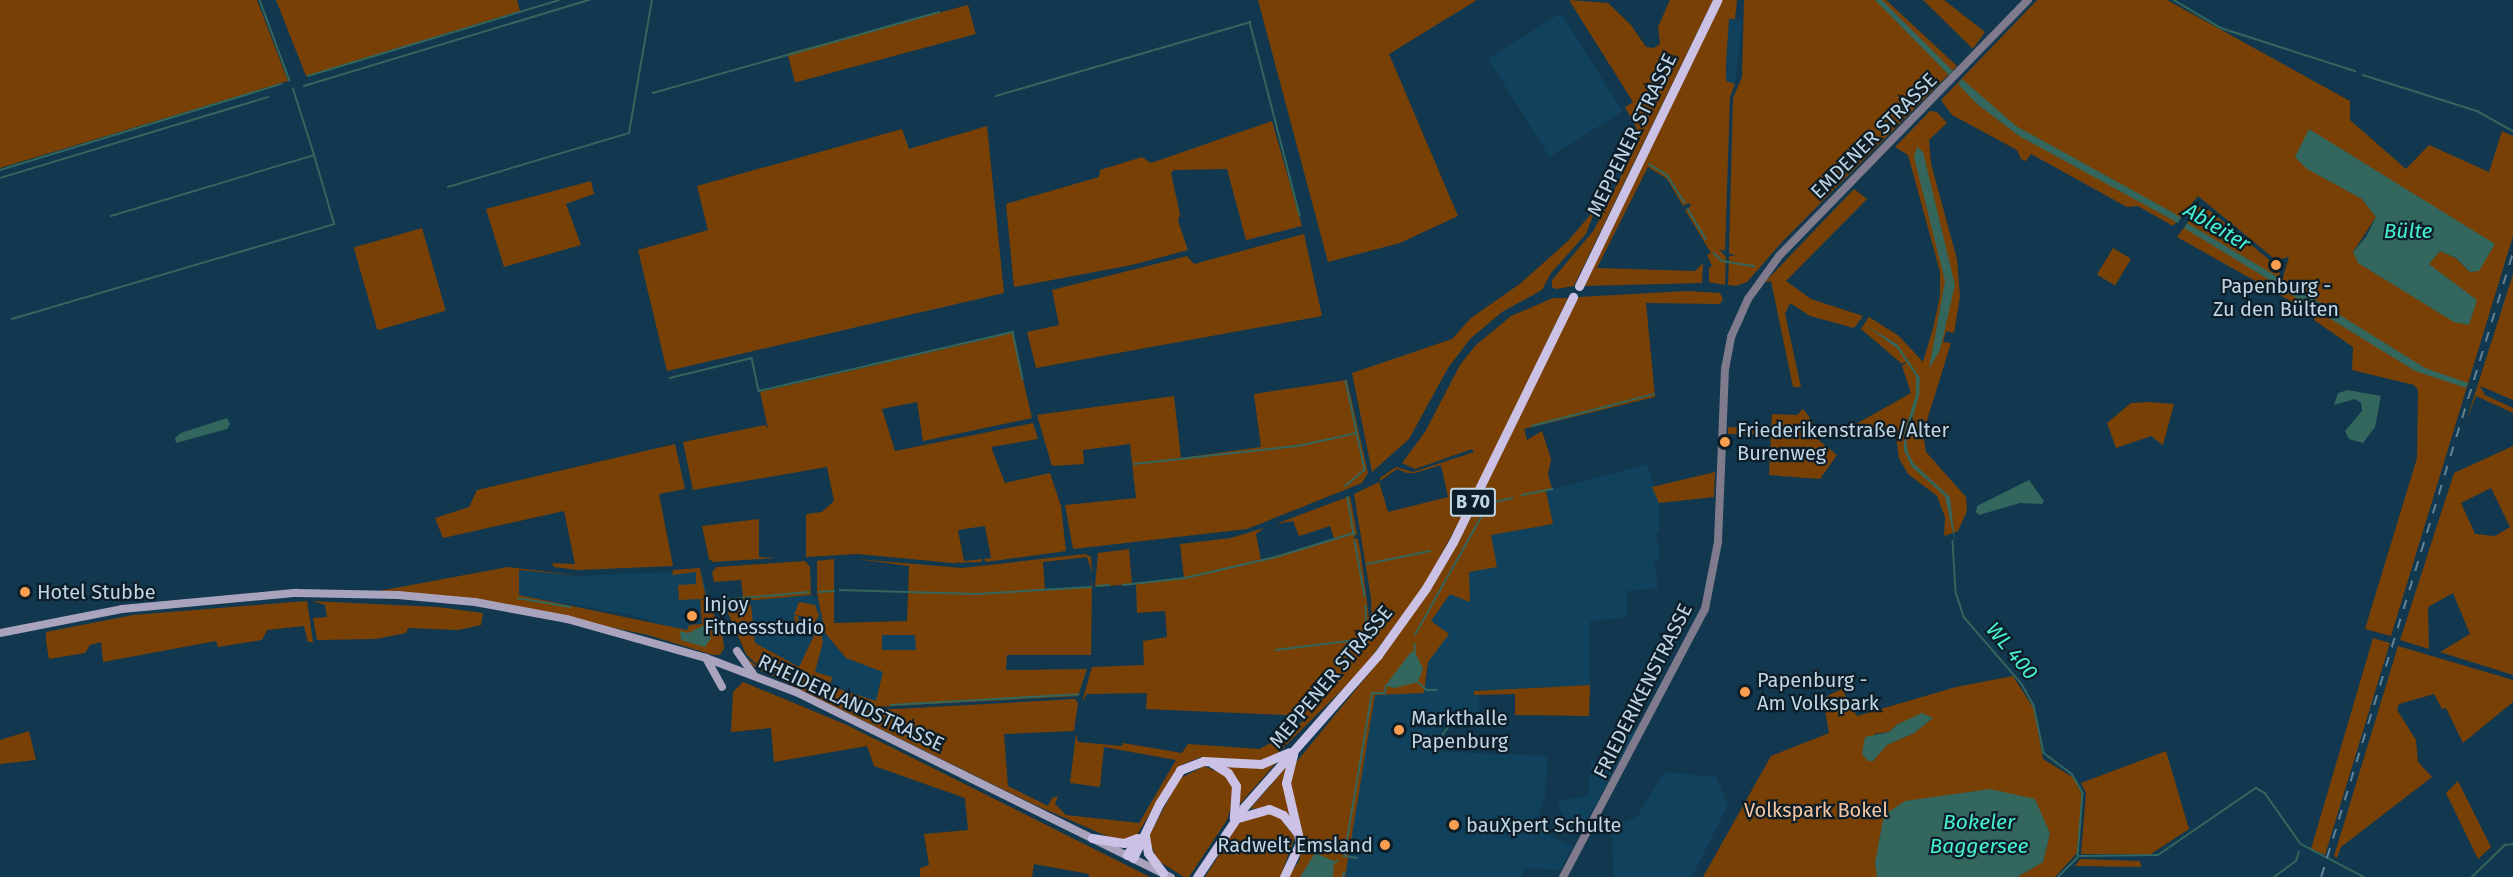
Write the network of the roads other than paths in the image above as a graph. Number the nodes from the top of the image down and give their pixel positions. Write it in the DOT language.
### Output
graph roads {
  1 [pos="1718,0"];
  2 [pos="2028,0"];
  3 [pos="1579,286"];
  4 [pos="1573,297"];
  5 [pos="1748,299"];
  6 [pos="0,633"];
  7 [pos="737,651"];
  8 [pos="706,658"];
  9 [pos="754,675"];
  10 [pos="722,687"];
  11 [pos="1295,749"];
  12 [pos="1210,762"];
  13 [pos="1233,821"];
  14 [pos="1144,830"];
  15 [pos="1299,835"];
  16 [pos="1092,838"];
  17 [pos="1137,838"];
  18 [pos="1130,856"];
  19 [pos="1199,874"];
  20 [pos="1167,875"];
  21 [pos="1284,877"];
  22 [pos="1563,877"];
  1 -- 3 [label="main road, MEPPENER STRASSE"];
  2 -- 5 [label="street, EMDENER STRASSE"];
  4 -- 11 [label="main road, MEPPENER STRASSE / B 70"];
  5 -- 22 [label="street, FRIEDERIKENSTRASSE"];
  6 -- 8 [label="main road, RHEIDERLANDSTRASSE"];
  7 -- 9 [label="main road"];
  8 -- 9 [label="main road, RHEIDERLANDSTRASSE"];
  8 -- 10 [label="main road"];
  9 -- 16 [label="main road, RHEIDERLANDSTRASSE"];
  11 -- 12 [label="main road, B 70"];
  11 -- 13 [label="main road, MEPPENER STRASSE / B 70"];
  11 -- 15 [label="main road, B 70"];
  12 -- 13 [label="main road, B 70"];
  12 -- 14 [label="main road, B 70"];
  13 -- 15 [label="main road"];
  13 -- 19 [label="main road, MEPPENER STRASSE / B 70"];
  14 -- 17 [label="main road, B 70"];
  14 -- 18 [label="main road, B 70"];
  14 -- 20 [label="main road"];
  15 -- 21 [label="main road, B 70"];
  16 -- 17 [label="main road"];
  16 -- 18 [label="main road, RHEIDERLANDSTRASSE"];
  17 -- 18 [label="main road, B 70"];
  18 -- 20 [label="main road, RHEIDERLANDSTRASSE"];
}
